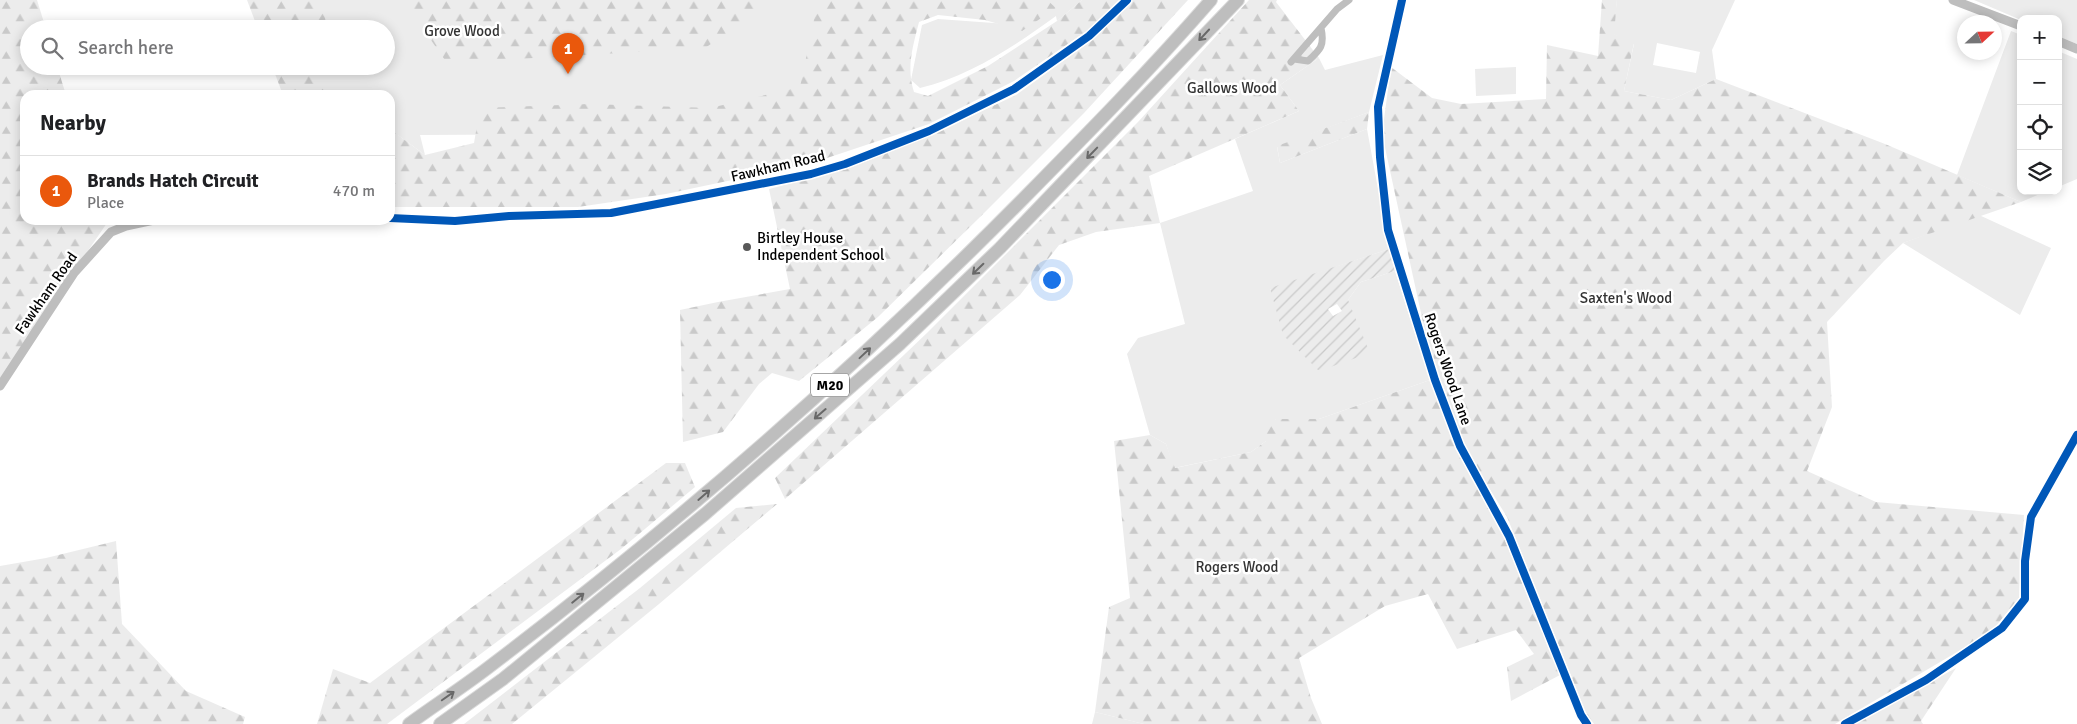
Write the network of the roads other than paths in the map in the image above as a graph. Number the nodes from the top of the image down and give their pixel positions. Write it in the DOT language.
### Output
graph roads {
  1 [pos="1127,0"];
  2 [pos="1210,0"];
  3 [pos="1238,0"];
  4 [pos="1349,0"];
  5 [pos="1402,0"];
  6 [pos="1954,0"];
  7 [pos="2017,24"];
  8 [pos="1321,28"];
  9 [pos="2062,43"];
  10 [pos="2077,49"];
  11 [pos="395,218"];
  12 [pos="131,225"];
  13 [pos="0,386"];
  14 [pos="2077,435"];
  15 [pos="409,724"];
  16 [pos="440,724"];
  17 [pos="1587,724"];
  18 [pos="1845,724"];
  1 -- 11 [label="street, Fawkham Road"];
  15 -- 2 [label="highway, M20, one-way"];
  3 -- 16 [label="highway, M20, one-way"];
  4 -- 8 [label="street"];
  5 -- 17 [label="street, Rogers Wood Lane"];
  6 -- 7 [label="street"];
  8 -- 8 [label="street"];
  9 -- 10 [label="street"];
  12 -- 13 [label="street, Fawkham Road"];
  14 -- 18 [label="street"];
}
